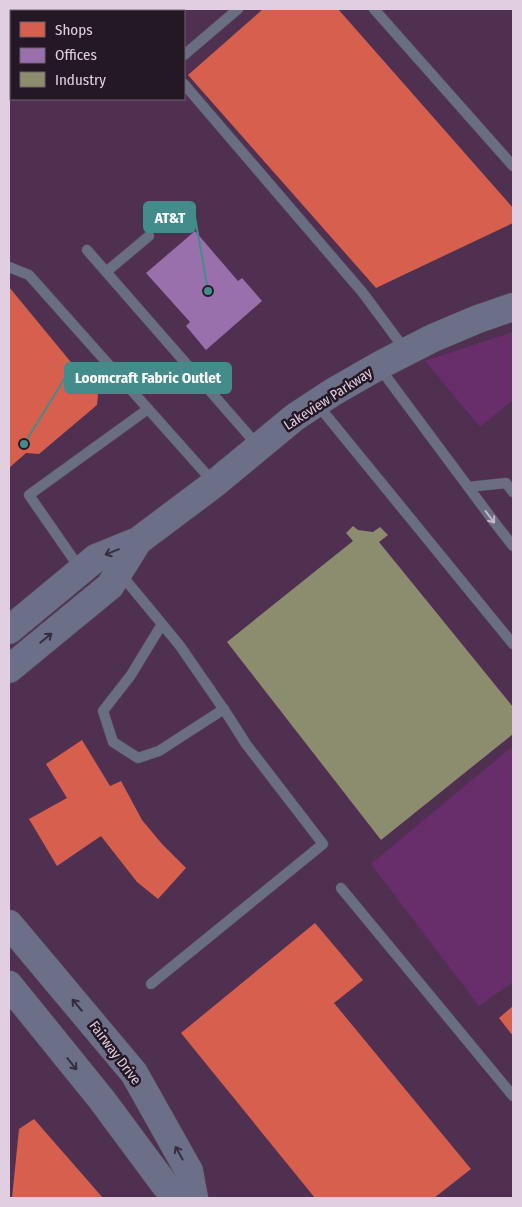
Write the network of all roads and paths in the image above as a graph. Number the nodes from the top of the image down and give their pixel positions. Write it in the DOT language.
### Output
graph roads {
  1 [pos="238,9"];
  2 [pos="374,9"];
  3 [pos="185,54"];
  4 [pos="185,85"];
  5 [pos="513,166"];
  6 [pos="149,236"];
  7 [pos="87,250"];
  8 [pos="9,267"];
  9 [pos="106,272"];
  10 [pos="513,307"];
  11 [pos="406,352"];
  12 [pos="378,366"];
  13 [pos="316,404"];
  14 [pos="148,409"];
  15 [pos="258,447"];
  16 [pos="214,484"];
  17 [pos="468,487"];
  18 [pos="513,492"];
  19 [pos="138,541"];
  20 [pos="513,546"];
  21 [pos="81,570"];
  22 [pos="118,572"];
  23 [pos="162,624"];
  24 [pos="9,630"];
  25 [pos="513,644"];
  26 [pos="9,669"];
  27 [pos="224,709"];
  28 [pos="342,888"];
  29 [pos="9,924"];
  30 [pos="151,984"];
  31 [pos="9,985"];
  32 [pos="513,1096"];
  33 [pos="182,1198"];
  34 [pos="194,1198"];
  1 -- 3 [label="lane"];
  2 -- 5 [label="lane"];
  4 -- 11 [label="lane"];
  6 -- 9 [label="lane"];
  7 -- 9 [label="lane"];
  8 -- 14 [label="lane"];
  9 -- 15 [label="lane"];
  10 -- 11 [label="street, Lakeview Parkway"];
  11 -- 12 [label="street, Lakeview Parkway"];
  12 -- 13 [label="street, Lakeview Parkway"];
  12 -- 17 [label="lane"];
  13 -- 15 [label="street, Lakeview Parkway"];
  13 -- 25 [label="lane"];
  14 -- 16 [label="lane"];
  14 -- 21 [label="lane"];
  15 -- 16 [label="street, Lakeview Parkway"];
  16 -- 19 [label="street, Lakeview Parkway"];
  17 -- 18 [label="lane"];
  17 -- 20 [label="lane, one-way"];
  19 -- 21 [label="street, Lakeview Parkway, one-way"];
  19 -- 22 [label="street, Lakeview Parkway"];
  21 -- 24 [label="street, Lakeview Parkway"];
  22 -- 23 [label="lane"];
  26 -- 22 [label="street, Lakeview Parkway, one-way"];
  23 -- 27 [label="lane"];
  23 -- 27 [label="lane"];
  27 -- 30 [label="lane"];
  28 -- 32 [label="lane"];
  34 -- 29 [label="street, Fairway Drive, one-way"];
  31 -- 33 [label="street, one-way"];
}
